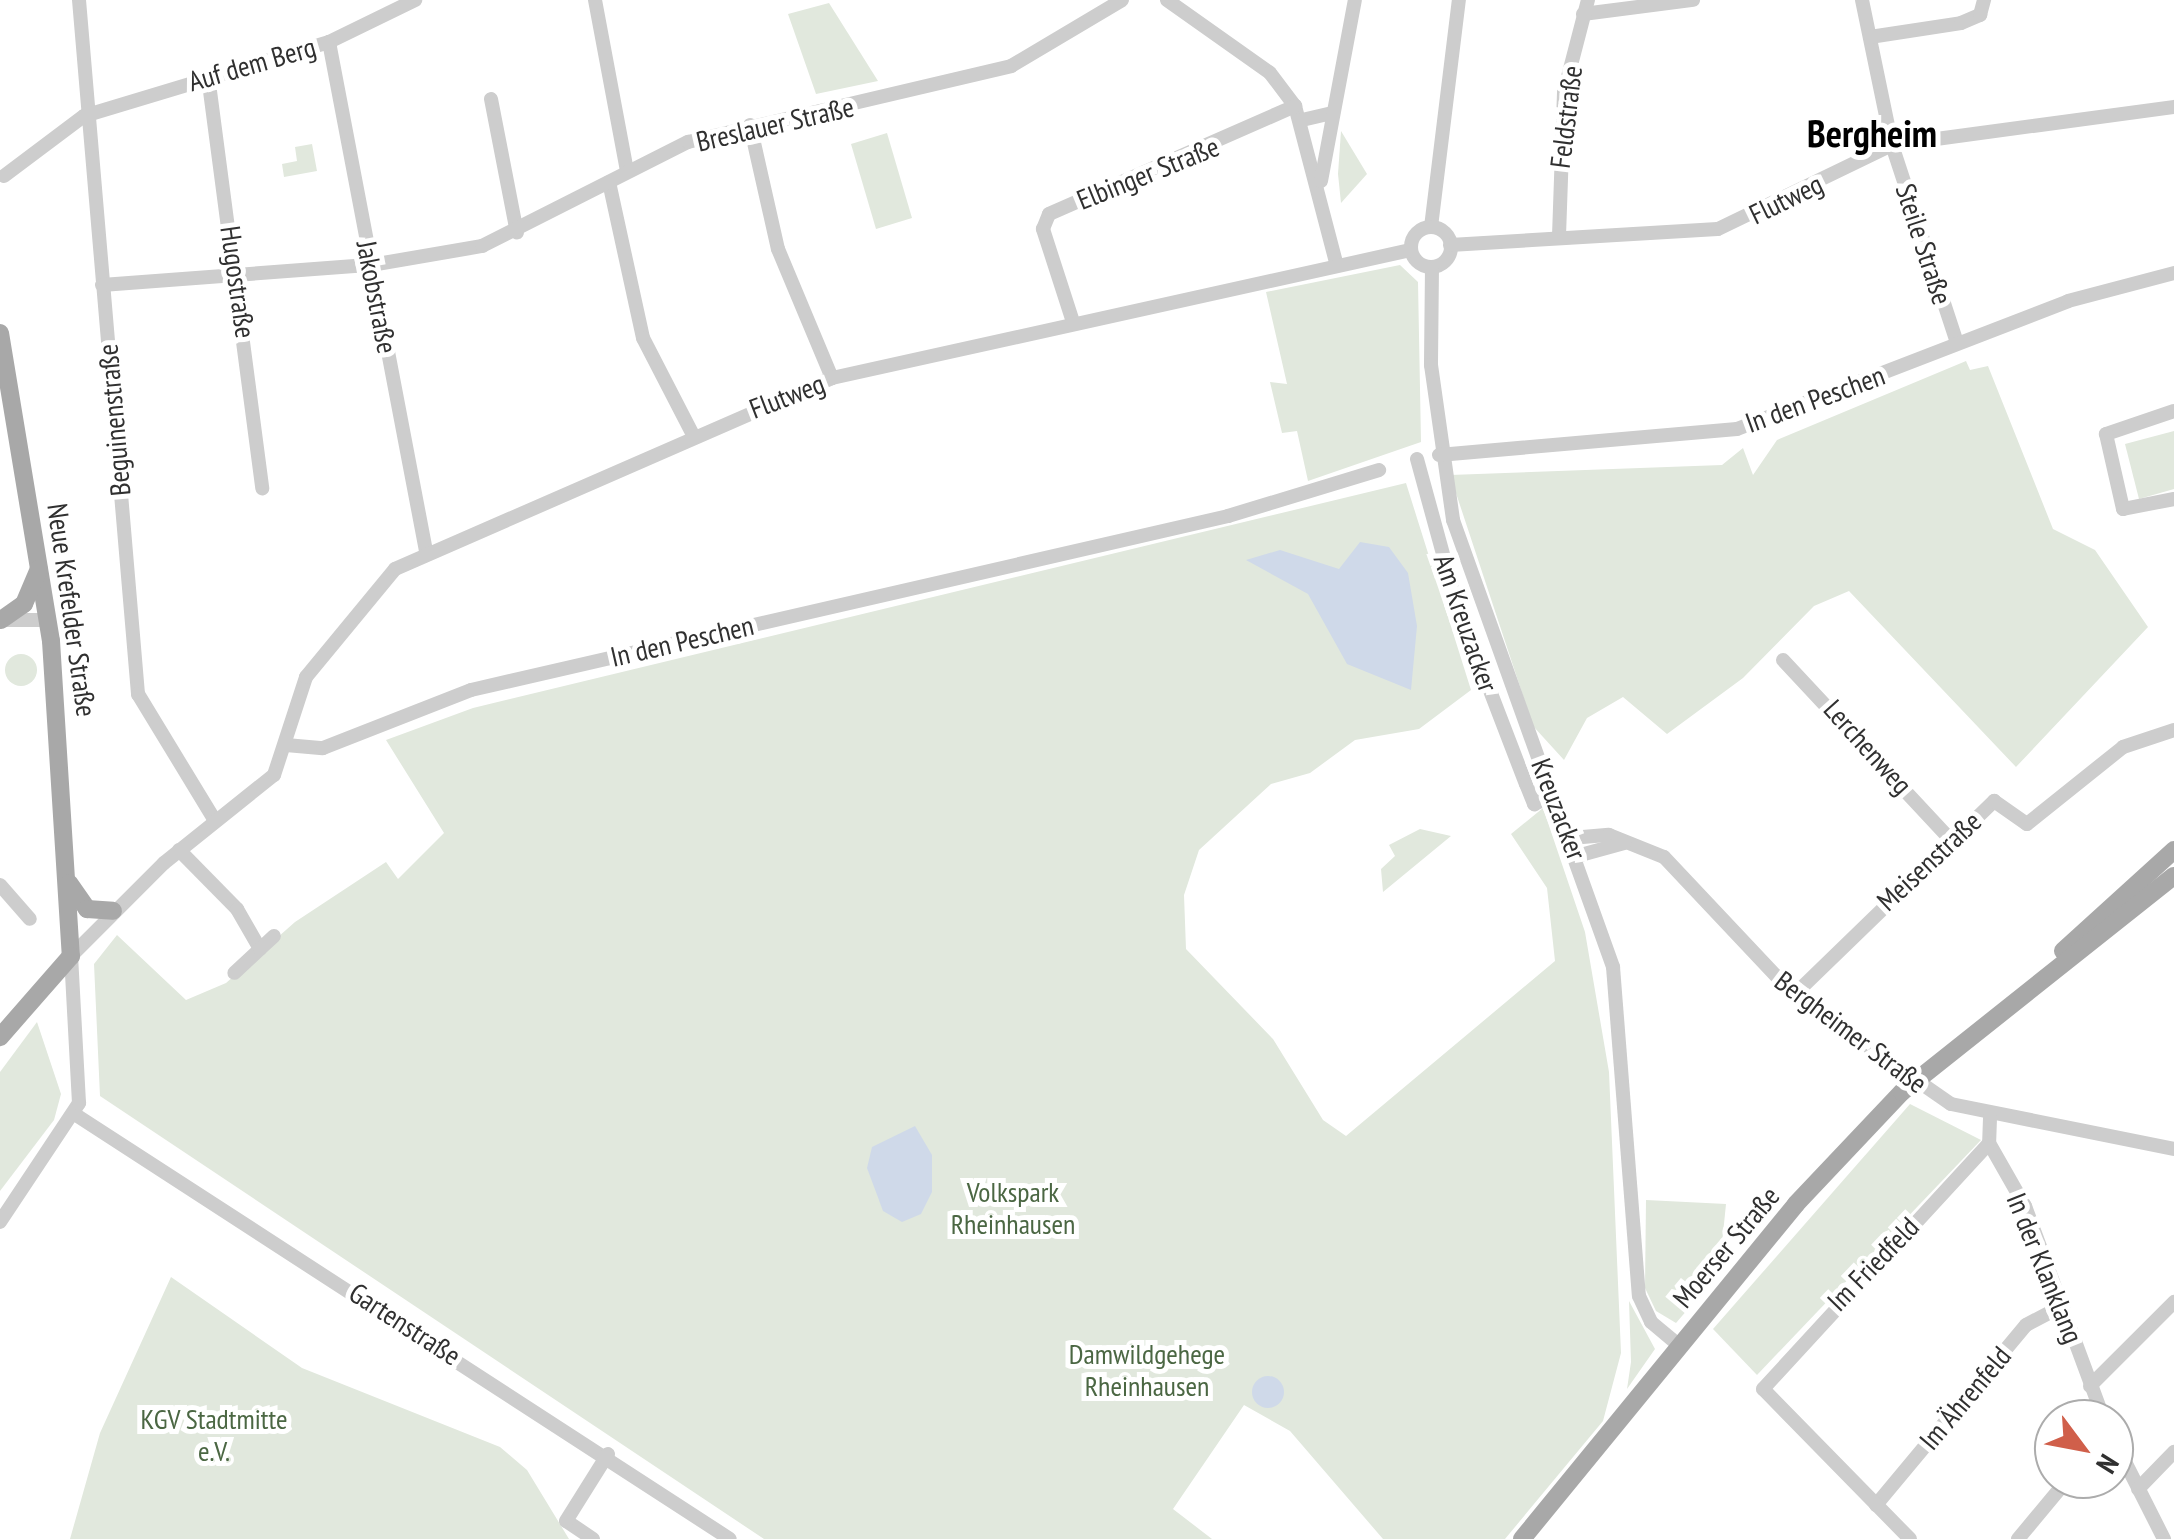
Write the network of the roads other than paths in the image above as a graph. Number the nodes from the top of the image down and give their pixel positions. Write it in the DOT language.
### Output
graph roads {
  1 [pos="79,0"];
  2 [pos="416,0"];
  3 [pos="596,0"];
  4 [pos="1122,0"];
  5 [pos="1167,0"];
  6 [pos="1355,0"];
  7 [pos="1459,0"];
  8 [pos="1694,0"];
  9 [pos="1862,0"];
  10 [pos="1984,0"];
  11 [pos="1585,7"];
  12 [pos="1870,36"];
  13 [pos="329,42"];
  14 [pos="208,76"];
  15 [pos="491,99"];
  16 [pos="2174,107"];
  17 [pos="1299,113"];
  18 [pos="1333,113"];
  19 [pos="84,116"];
  20 [pos="750,125"];
  21 [pos="1892,145"];
  22 [pos="626,171"];
  23 [pos="4,176"];
  24 [pos="1321,180"];
  25 [pos="609,182"];
  26 [pos="1431,227"];
  27 [pos="517,233"];
  28 [pos="1558,236"];
  29 [pos="1450,245"];
  30 [pos="1411,250"];
  31 [pos="371,265"];
  32 [pos="1337,266"];
  33 [pos="1432,266"];
  34 [pos="2174,273"];
  35 [pos="237,275"];
  36 [pos="102,285"];
  37 [pos="1073,322"];
  38 [pos="0,332"];
  39 [pos="1957,343"];
  40 [pos="832,378"];
  41 [pos="2174,411"];
  42 [pos="694,438"];
  43 [pos="1440,455"];
  44 [pos="1417,458"];
  45 [pos="1378,470"];
  46 [pos="262,488"];
  47 [pos="2174,499"];
  48 [pos="426,551"];
  49 [pos="41,564"];
  50 [pos="1,620"];
  51 [pos="48,620"];
  52 [pos="1783,660"];
  53 [pos="2174,730"];
  54 [pos="286,745"];
  55 [pos="1546,776"];
  56 [pos="1526,784"];
  57 [pos="1554,795"];
  58 [pos="214,819"];
  59 [pos="1571,838"];
  60 [pos="1949,838"];
  61 [pos="1634,841"];
  62 [pos="179,850"];
  63 [pos="2174,850"];
  64 [pos="1577,856"];
  65 [pos="2174,876"];
  66 [pos="68,883"];
  67 [pos="0,885"];
  68 [pos="113,911"];
  69 [pos="30,919"];
  70 [pos="274,936"];
  71 [pos="260,950"];
  72 [pos="71,956"];
  73 [pos="234,973"];
  74 [pos="1794,995"];
  75 [pos="1996,1012"];
  76 [pos="0,1037"];
  77 [pos="1912,1083"];
  78 [pos="76,1115"];
  79 [pos="1990,1118"];
  80 [pos="1989,1143"];
  81 [pos="2174,1149"];
  82 [pos="0,1222"];
  83 [pos="2174,1302"];
  84 [pos="2064,1306"];
  85 [pos="1680,1346"];
  86 [pos="2090,1386"];
  87 [pos="2096,1399"];
  88 [pos="2174,1452"];
  89 [pos="608,1454"];
  90 [pos="2134,1481"];
  91 [pos="2138,1489"];
  92 [pos="2051,1499"];
  93 [pos="1876,1505"];
  94 [pos="594,1539"];
  95 [pos="730,1539"];
  96 [pos="1522,1539"];
  97 [pos="1910,1539"];
  98 [pos="2018,1539"];
  99 [pos="2164,1539"];
  1 -- 19 [label="street, Beguinenstraße"];
  2 -- 13 [label="street, Auf dem Berg"];
  3 -- 22 [label="street"];
  4 -- 20 [label="street, Breslauer Straße"];
  5 -- 17 [label="street"];
  6 -- 18 [label="street"];
  7 -- 26 [label="street"];
  8 -- 11 [label="street"];
  9 -- 12 [label="street, Steile Straße"];
  10 -- 12 [label="street"];
  11 -- 28 [label="street, Feldstraße"];
  12 -- 21 [label="street, Steile Straße"];
  13 -- 14 [label="street, Auf dem Berg"];
  13 -- 31 [label="street, Jakobstraße"];
  14 -- 19 [label="street, Auf dem Berg"];
  14 -- 35 [label="street, Hugostraße"];
  15 -- 27 [label="street"];
  16 -- 21 [label="street, Flutweg"];
  17 -- 18 [label="street, Elbinger Straße"];
  17 -- 24 [label="street"];
  17 -- 37 [label="street, Elbinger Straße"];
  18 -- 24 [label="street"];
  19 -- 23 [label="street, Auf dem Berg"];
  19 -- 36 [label="street, Beguinenstraße"];
  20 -- 22 [label="street, Breslauer Straße"];
  20 -- 40 [label="street"];
  21 -- 28 [label="street, Flutweg"];
  21 -- 39 [label="street, Steile Straße"];
  22 -- 25 [label="street, Breslauer Straße"];
  24 -- 32 [label="street"];
  25 -- 27 [label="street, Breslauer Straße"];
  25 -- 42 [label="street"];
  26 -- 29 [label="street"];
  26 -- 30 [label="street"];
  27 -- 31 [label="street, Breslauer Straße"];
  28 -- 29 [label="street, Flutweg"];
  29 -- 33 [label="street"];
  30 -- 32 [label="street, Flutweg"];
  30 -- 33 [label="street"];
  31 -- 35 [label="street, Breslauer Straße"];
  31 -- 48 [label="street, Jakobstraße"];
  32 -- 37 [label="street, Flutweg"];
  33 -- 43 [label="street, Kreuzacker"];
  34 -- 39 [label="street, In den Peschen"];
  35 -- 36 [label="street, Breslauer Straße"];
  35 -- 46 [label="street, Hugostraße"];
  36 -- 58 [label="street, Beguinenstraße"];
  37 -- 40 [label="street, Flutweg"];
  38 -- 49 [label="main road, Neue Krefelder Straße"];
  39 -- 43 [label="street, In den Peschen"];
  40 -- 42 [label="street, Flutweg"];
  41 -- 47 [label="street"];
  42 -- 48 [label="street, Flutweg"];
  43 -- 55 [label="street, Kreuzacker"];
  44 -- 56 [label="street, Am Kreuzacker"];
  45 -- 54 [label="street, In den Peschen"];
  48 -- 54 [label="street, Flutweg"];
  49 -- 50 [label="main road"];
  49 -- 51 [label="main road, Neue Krefelder Straße"];
  50 -- 51 [label="street"];
  51 -- 66 [label="main road, Neue Krefelder Straße"];
  52 -- 60 [label="street, Lerchenweg"];
  53 -- 60 [label="street, Meisenstraße"];
  54 -- 58 [label="street"];
  55 -- 56 [label="street"];
  55 -- 57 [label="street, Kreuzacker"];
  56 -- 57 [label="street, Am Kreuzacker"];
  57 -- 59 [label="street, Kreuzacker"];
  58 -- 62 [label="street"];
  59 -- 61 [label="street"];
  59 -- 64 [label="street, Kreuzacker"];
  60 -- 74 [label="street, Meisenstraße"];
  61 -- 64 [label="street"];
  61 -- 74 [label="street, Bergheimer Straße"];
  62 -- 68 [label="street"];
  62 -- 71 [label="street"];
  63 -- 75 [label="main road, Moerser Straße"];
  64 -- 85 [label="street, Kreuzacker"];
  65 -- 75 [label="main road, Moerser Straße"];
  66 -- 68 [label="main road"];
  66 -- 72 [label="main road, Neue Krefelder Straße"];
  67 -- 69 [label="street"];
  68 -- 72 [label="street"];
  70 -- 71 [label="street"];
  71 -- 73 [label="street"];
  72 -- 76 [label="main road"];
  72 -- 78 [label="street"];
  74 -- 77 [label="street, Bergheimer Straße"];
  75 -- 77 [label="main road, Moerser Straße"];
  77 -- 79 [label="street, Bergheimer Straße"];
  77 -- 85 [label="main road, Moerser Straße"];
  78 -- 82 [label="street"];
  78 -- 89 [label="street, Gartenstraße"];
  79 -- 80 [label="street, In der Klanklang"];
  79 -- 81 [label="street, Bergheimer Straße"];
  80 -- 84 [label="street, In der Klanklang"];
  80 -- 93 [label="street, Im Friedfeld"];
  83 -- 86 [label="street"];
  84 -- 86 [label="street, In der Klanklang"];
  84 -- 93 [label="street, Im Ährenfeld"];
  85 -- 96 [label="main road, Moerser Straße"];
  86 -- 87 [label="street, In der Klanklang"];
  88 -- 91 [label="street"];
  89 -- 94 [label="street"];
  89 -- 95 [label="street, Gartenstraße"];
  90 -- 91 [label="street"];
  91 -- 99 [label="street"];
  92 -- 98 [label="street"];
  93 -- 97 [label="street"];
}
